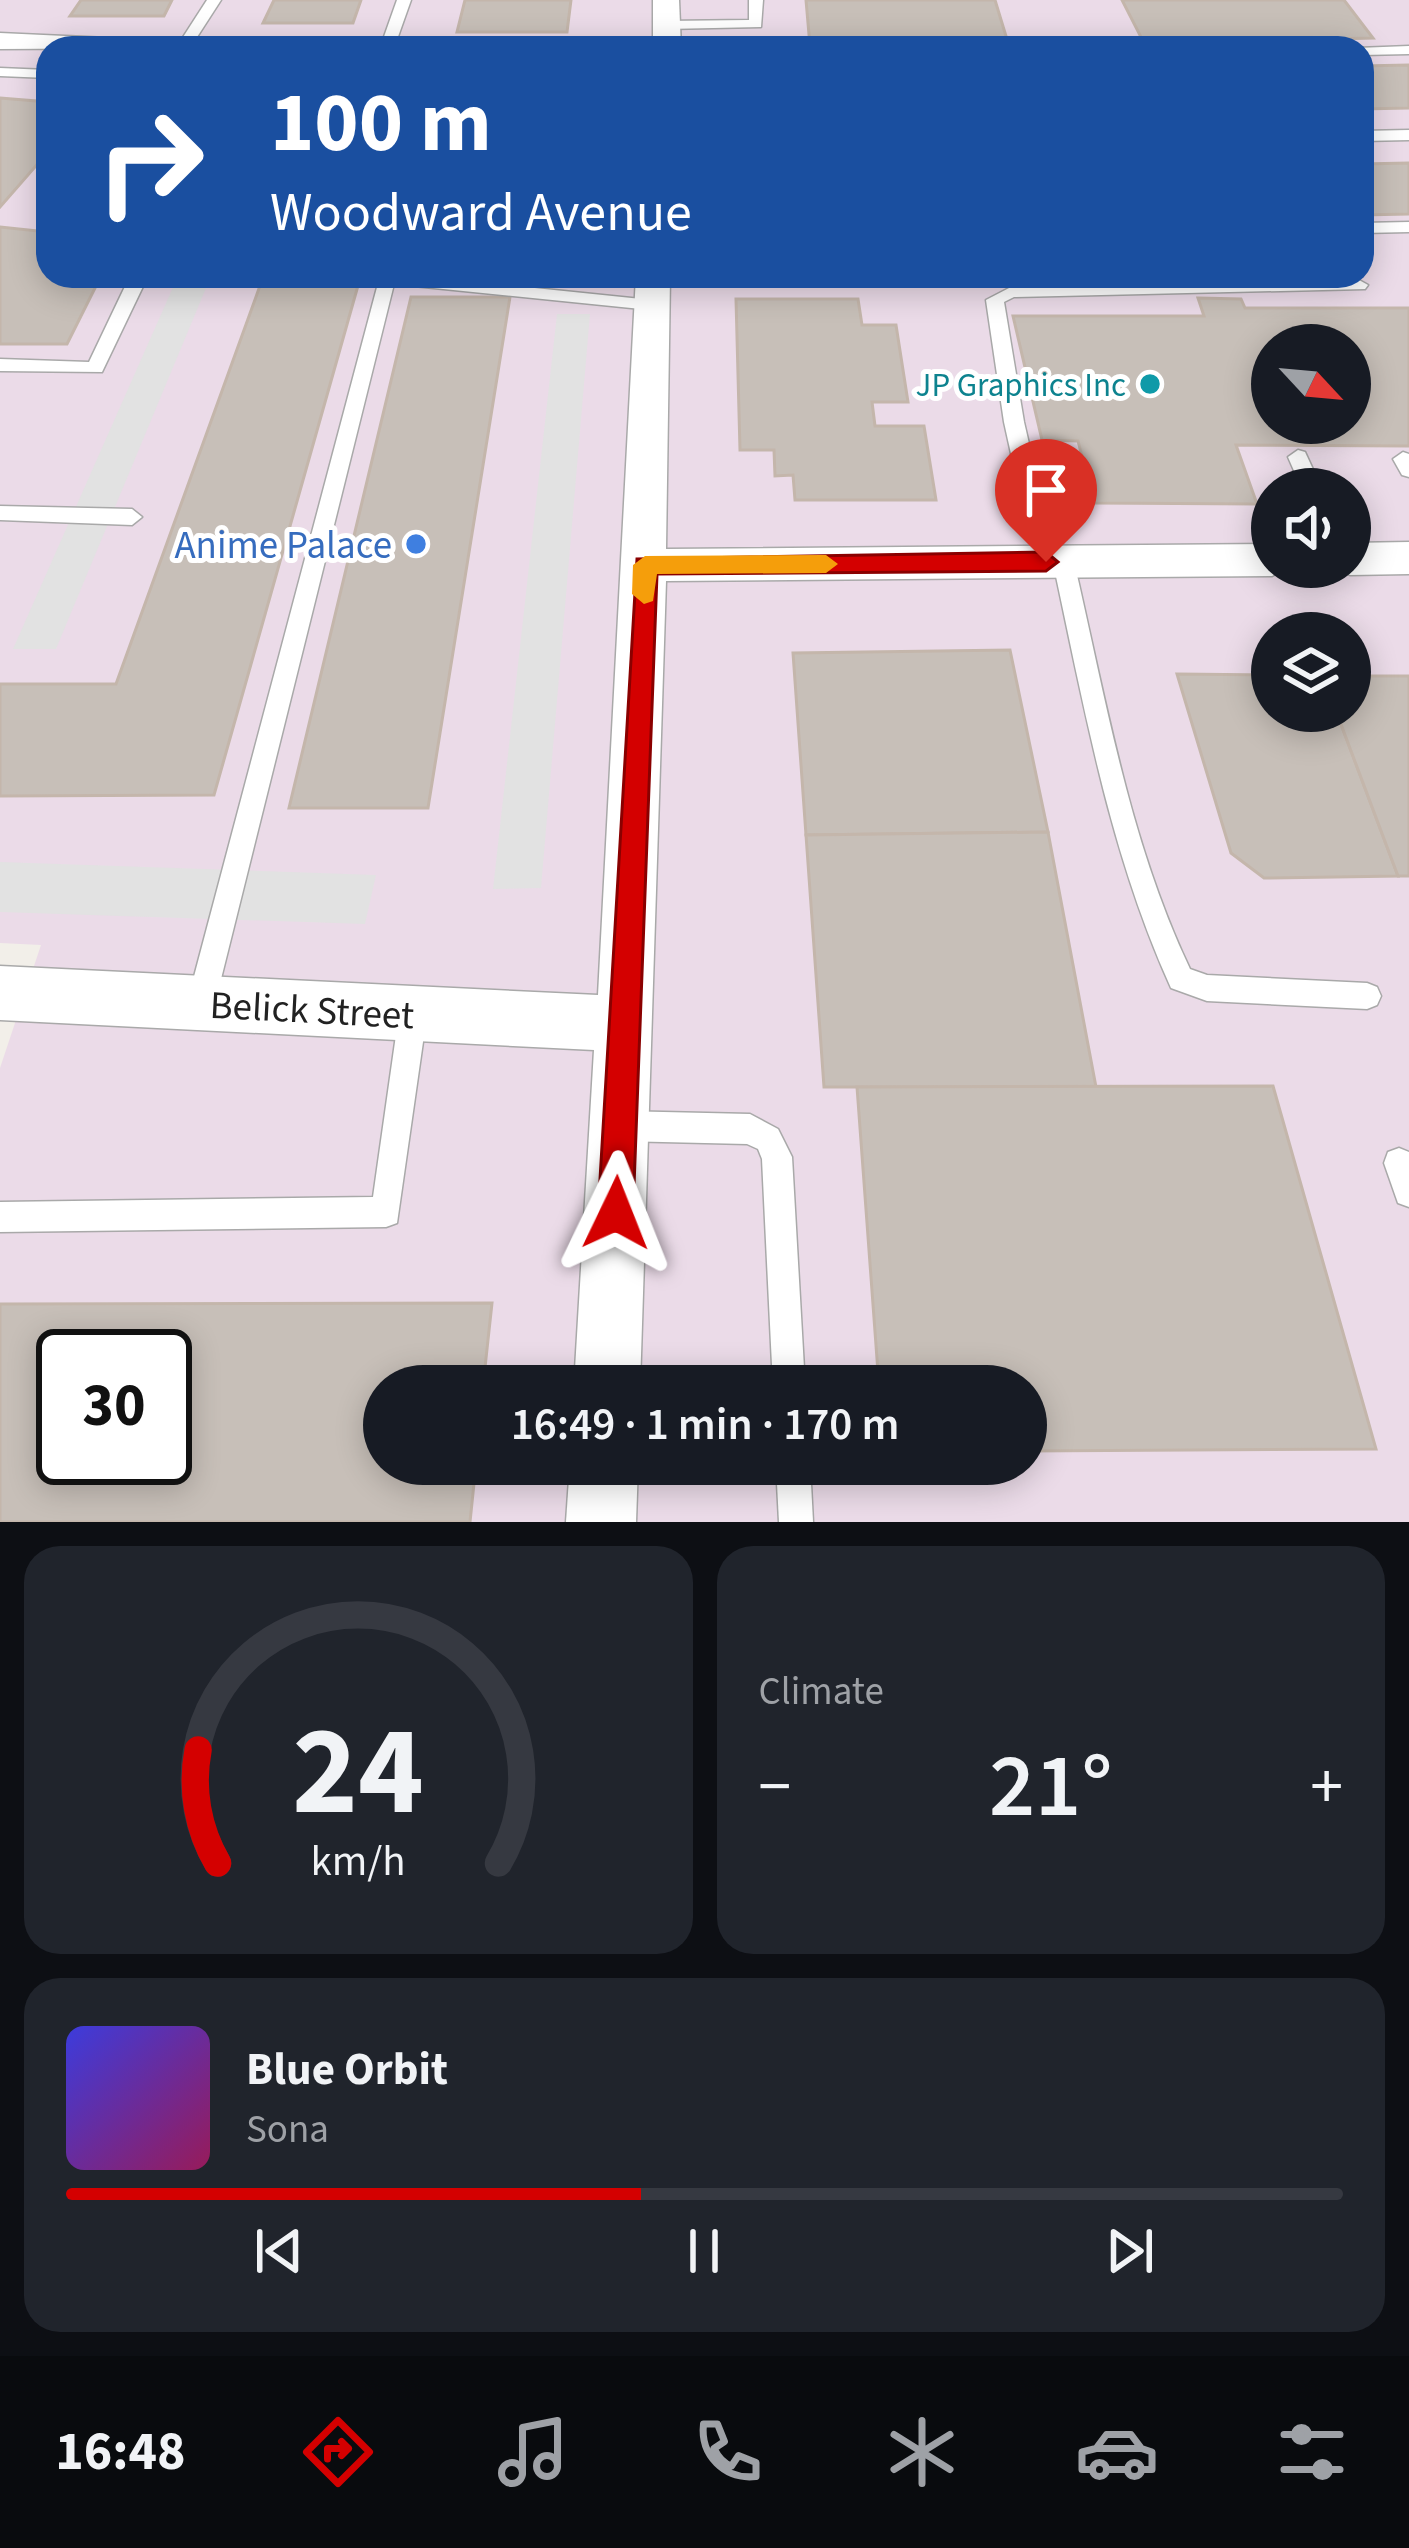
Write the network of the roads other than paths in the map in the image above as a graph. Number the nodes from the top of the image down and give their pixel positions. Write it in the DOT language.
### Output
graph roads {
  1 [pos="214,0"];
  2 [pos="404,0"];
  3 [pos="756,0"];
  4 [pos="666,24"];
  5 [pos="192,36"];
  6 [pos="391,36"];
  7 [pos="0,41"];
  8 [pos="36,43"];
  9 [pos="1409,50"];
  10 [pos="1374,51"];
  11 [pos="0,72"];
  12 [pos="36,74"];
  13 [pos="1374,136"];
  14 [pos="1409,136"];
  15 [pos="1409,227"];
  16 [pos="1374,228"];
  17 [pos="133,288"];
  18 [pos="384,288"];
  19 [pos="591,288"];
  20 [pos="1210,288"];
  21 [pos="652,291"];
  22 [pos="0,365"];
  23 [pos="1298,457"];
  24 [pos="1303,468"];
  25 [pos="0,513"];
  26 [pos="132,517"];
  27 [pos="1409,558"];
  28 [pos="1371,559"];
  29 [pos="1251,560"];
  30 [pos="1054,562"];
  31 [pos="645,565"];
  32 [pos="0,993"];
  33 [pos="1367,997"];
  34 [pos="201,1003"];
  35 [pos="413,1014"];
  36 [pos="625,1024"];
  37 [pos="620,1126"];
  38 [pos="0,1217"];
  39 [pos="608,1365"];
  40 [pos="788,1365"];
  41 [pos="603,1485"];
  42 [pos="794,1485"];
  43 [pos="601,1522"];
  44 [pos="796,1522"];
  1 -- 5 [label="lane"];
  2 -- 6 [label="lane"];
  3 -- 4 [label="lane"];
  7 -- 8 [label="street"];
  9 -- 10 [label="lane"];
  11 -- 12 [label="lane"];
  13 -- 14 [label="lane"];
  15 -- 16 [label="lane"];
  17 -- 22 [label="lane"];
  18 -- 34 [label="lane"];
  19 -- 21 [label="lane"];
  20 -- 30 [label="lane"];
  21 -- 31 [label="street"];
  23 -- 24 [label="lane"];
  25 -- 26 [label="lane"];
  27 -- 28 [label="street"];
  29 -- 30 [label="street"];
  30 -- 31 [label="street"];
  30 -- 33 [label="lane"];
  31 -- 36 [label="street"];
  32 -- 34 [label="street, Belick Street"];
  34 -- 35 [label="street, Belick Street"];
  35 -- 36 [label="street, Belick Street"];
  35 -- 38 [label="lane"];
  36 -- 37 [label="street"];
  37 -- 39 [label="street"];
  37 -- 40 [label="lane"];
  41 -- 43 [label="street"];
  42 -- 44 [label="lane"];
}
